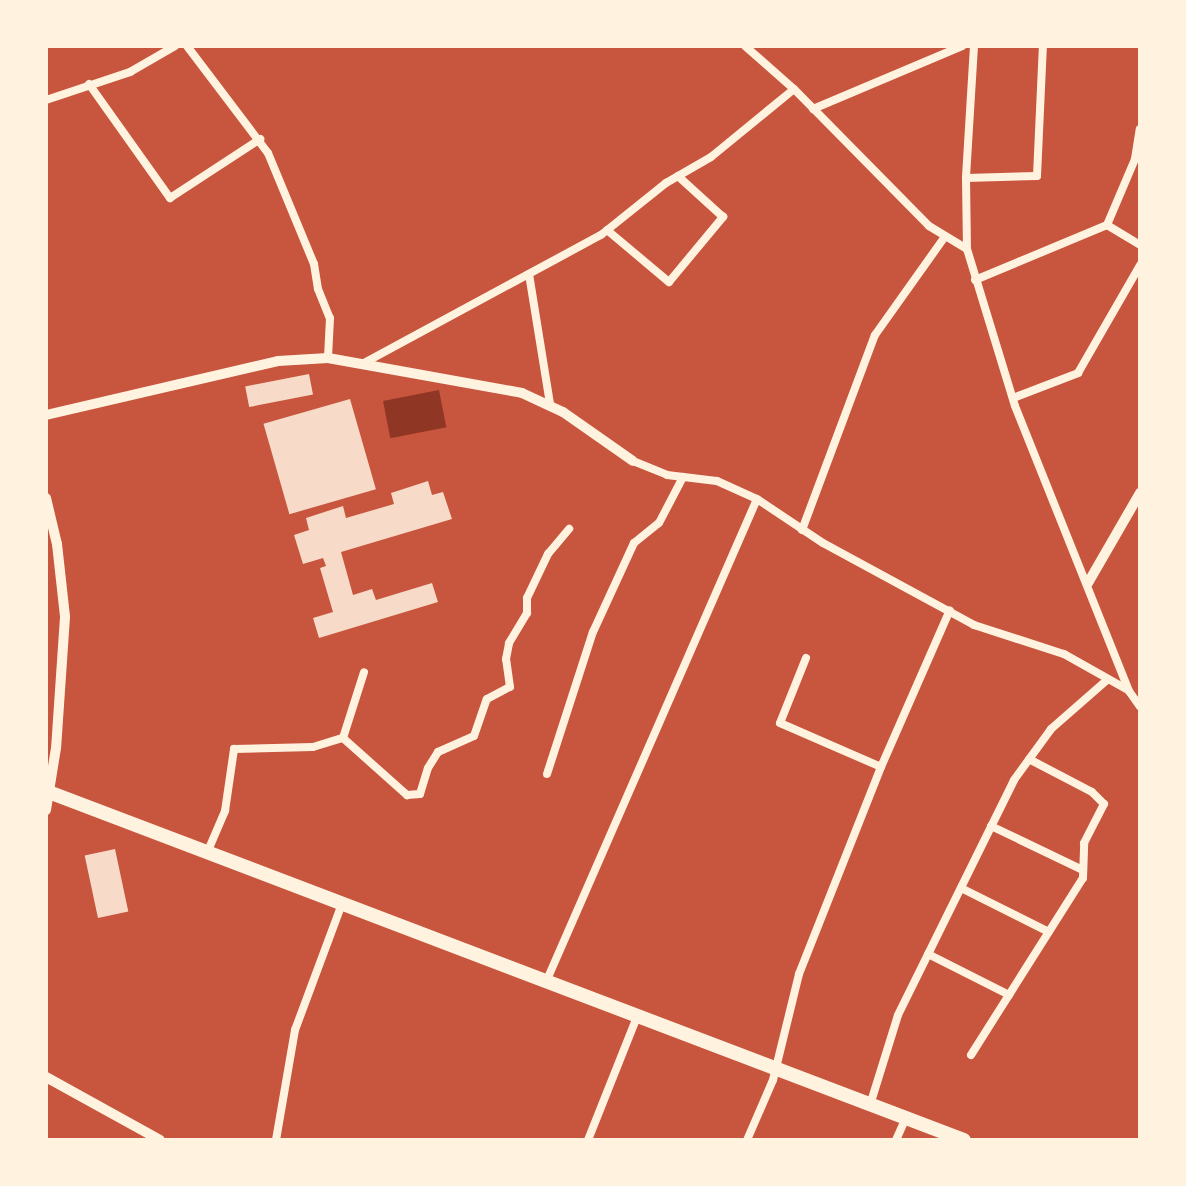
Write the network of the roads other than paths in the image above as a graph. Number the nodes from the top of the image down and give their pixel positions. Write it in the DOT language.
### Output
graph roads {
  1 [pos="175,46"];
  2 [pos="187,46"];
  3 [pos="745,46"];
  4 [pos="962,46"];
  5 [pos="974,46"];
  6 [pos="1043,46"];
  7 [pos="89,84"];
  8 [pos="794,89"];
  9 [pos="46,100"];
  10 [pos="813,109"];
  11 [pos="1140,129"];
  12 [pos="260,139"];
  13 [pos="678,176"];
  14 [pos="966,178"];
  15 [pos="1107,225"];
  16 [pos="607,230"];
  17 [pos="944,238"];
  18 [pos="1140,245"];
  19 [pos="967,249"];
  20 [pos="1140,265"];
  21 [pos="529,274"];
  22 [pos="975,280"];
  23 [pos="328,358"];
  24 [pos="364,363"];
  25 [pos="1013,398"];
  26 [pos="550,404"];
  27 [pos="46,415"];
  28 [pos="633,461"];
  29 [pos="683,477"];
  30 [pos="1140,493"];
  31 [pos="46,498"];
  32 [pos="757,499"];
  33 [pos="569,529"];
  34 [pos="802,530"];
  35 [pos="1088,583"];
  36 [pos="950,610"];
  37 [pos="806,658"];
  38 [pos="364,672"];
  39 [pos="1107,680"];
  40 [pos="1129,691"];
  41 [pos="1140,707"];
  42 [pos="343,738"];
  43 [pos="1029,759"];
  44 [pos="881,767"];
  45 [pos="547,774"];
  46 [pos="48,792"];
  47 [pos="46,810"];
  48 [pos="991,826"];
  49 [pos="207,854"];
  50 [pos="1083,870"];
  51 [pos="961,888"];
  52 [pos="341,906"];
  53 [pos="1049,932"];
  54 [pos="928,954"];
  55 [pos="546,982"];
  56 [pos="1009,995"];
  57 [pos="637,1017"];
  58 [pos="971,1055"];
  59 [pos="774,1068"];
  60 [pos="46,1077"];
  61 [pos="870,1105"];
  62 [pos="906,1118"];
  63 [pos="152,1138"];
  64 [pos="276,1140"];
  65 [pos="588,1140"];
  66 [pos="747,1140"];
  67 [pos="896,1140"];
  68 [pos="964,1140"];
  1 -- 7 [label="street"];
  2 -- 12 [label="street"];
  3 -- 8 [label="street"];
  4 -- 10 [label="street"];
  5 -- 14 [label="street"];
  6 -- 14 [label="street"];
  7 -- 9 [label="street"];
  7 -- 12 [label="street"];
  8 -- 10 [label="street"];
  8 -- 13 [label="street"];
  10 -- 17 [label="street"];
  11 -- 15 [label="street"];
  12 -- 23 [label="street"];
  13 -- 16 [label="street"];
  13 -- 16 [label="street"];
  14 -- 19 [label="street"];
  15 -- 18 [label="street"];
  15 -- 22 [label="street"];
  16 -- 21 [label="street"];
  17 -- 19 [label="street"];
  17 -- 34 [label="street"];
  19 -- 22 [label="street"];
  20 -- 25 [label="street"];
  21 -- 24 [label="street"];
  21 -- 26 [label="street"];
  22 -- 25 [label="street"];
  23 -- 24 [label="street"];
  23 -- 27 [label="street"];
  24 -- 26 [label="street"];
  25 -- 35 [label="street"];
  26 -- 28 [label="street"];
  28 -- 29 [label="street"];
  29 -- 32 [label="street"];
  29 -- 45 [label="street"];
  30 -- 35 [label="street"];
  31 -- 46 [label="street"];
  32 -- 34 [label="street"];
  32 -- 55 [label="street"];
  33 -- 42 [label="street"];
  34 -- 36 [label="street"];
  35 -- 40 [label="street"];
  36 -- 39 [label="street"];
  36 -- 44 [label="street"];
  37 -- 44 [label="street"];
  38 -- 42 [label="street"];
  39 -- 40 [label="street"];
  39 -- 43 [label="street"];
  40 -- 41 [label="street"];
  42 -- 49 [label="street"];
  43 -- 48 [label="street"];
  43 -- 50 [label="street"];
  44 -- 59 [label="street"];
  46 -- 47 [label="street"];
  46 -- 49 [label="highway"];
  48 -- 50 [label="street"];
  48 -- 51 [label="street"];
  49 -- 52 [label="highway"];
  50 -- 53 [label="street"];
  51 -- 53 [label="street"];
  51 -- 54 [label="street"];
  52 -- 55 [label="highway"];
  52 -- 64 [label="street"];
  53 -- 56 [label="street"];
  54 -- 56 [label="street"];
  54 -- 61 [label="street"];
  55 -- 57 [label="highway"];
  56 -- 58 [label="street"];
  57 -- 59 [label="highway"];
  57 -- 65 [label="street"];
  59 -- 61 [label="highway"];
  59 -- 66 [label="street"];
  60 -- 63 [label="street"];
  61 -- 62 [label="highway"];
  62 -- 67 [label="street"];
  62 -- 68 [label="highway"];
}
